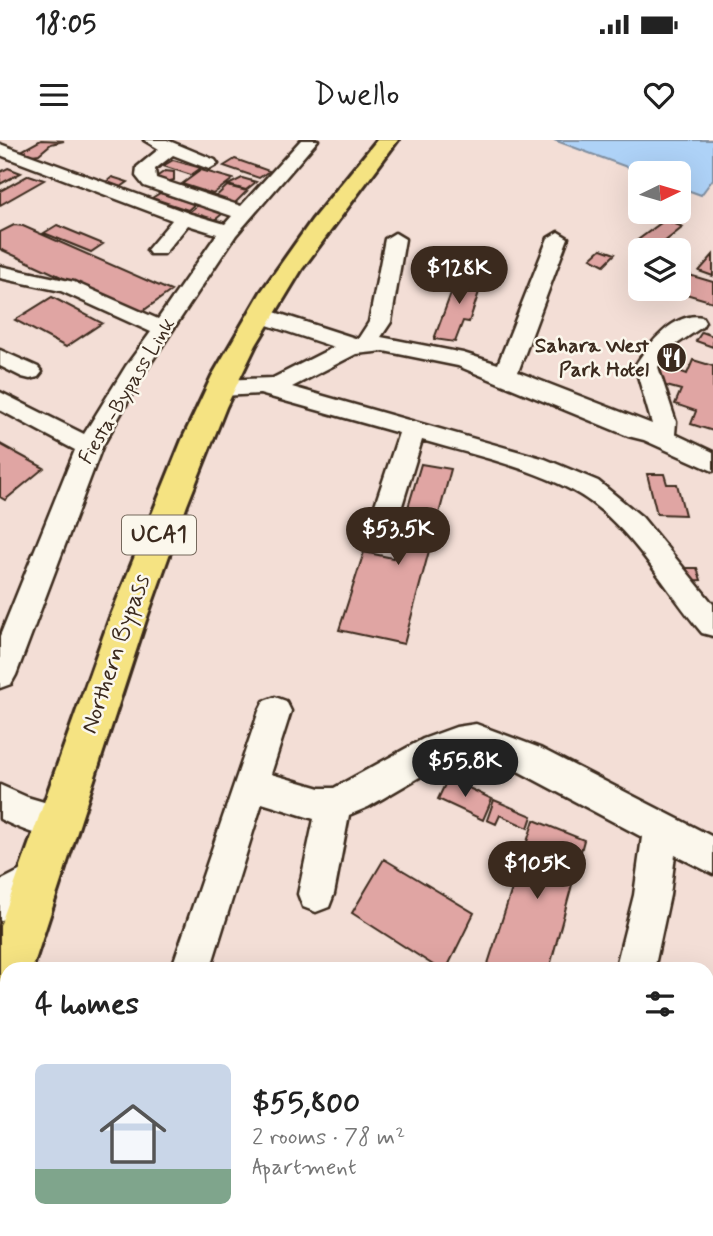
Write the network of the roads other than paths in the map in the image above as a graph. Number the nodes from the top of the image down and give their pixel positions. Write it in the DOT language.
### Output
graph roads {
  1 [pos="152,140"];
  2 [pos="310,140"];
  3 [pos="388,140"];
  4 [pos="0,149"];
  5 [pos="171,149"];
  6 [pos="209,164"];
  7 [pos="184,218"];
  8 [pos="237,222"];
  9 [pos="558,238"];
  10 [pos="395,239"];
  11 [pos="157,250"];
  12 [pos="0,272"];
  13 [pos="260,315"];
  14 [pos="694,322"];
  15 [pos="164,330"];
  16 [pos="361,345"];
  17 [pos="0,357"];
  18 [pos="30,372"];
  19 [pos="505,374"];
  20 [pos="263,386"];
  21 [pos="221,387"];
  22 [pos="1,401"];
  23 [pos="413,428"];
  24 [pos="653,435"];
  25 [pos="89,447"];
  26 [pos="713,462"];
  27 [pos="380,532"];
  28 [pos="713,624"];
  29 [pos="0,674"];
  30 [pos="275,711"];
  31 [pos="251,784"];
  32 [pos="0,801"];
  33 [pos="334,804"];
  34 [pos="59,822"];
  35 [pos="661,828"];
  36 [pos="713,856"];
  37 [pos="39,879"];
  38 [pos="316,894"];
  39 [pos="0,902"];
  40 [pos="10,962"];
  41 [pos="193,962"];
  42 [pos="636,962"];
  1 -- 5 [label="street"];
  2 -- 8 [label="street, Fiesta-Bypass Link"];
  3 -- 13 [label="main road, Northern Bypass / UCA1"];
  4 -- 7 [label="street"];
  5 -- 6 [label="street"];
  5 -- 8 [label="street"];
  7 -- 8 [label="street"];
  7 -- 11 [label="street"];
  8 -- 15 [label="street, Fiesta-Bypass Link"];
  9 -- 19 [label="street"];
  10 -- 16 [label="street"];
  12 -- 15 [label="street"];
  13 -- 16 [label="street"];
  13 -- 21 [label="main road, Northern Bypass / UCA1"];
  14 -- 24 [label="street"];
  15 -- 25 [label="street, Fiesta-Bypass Link"];
  16 -- 19 [label="street"];
  16 -- 20 [label="street"];
  17 -- 18 [label="street"];
  19 -- 24 [label="street"];
  20 -- 21 [label="street"];
  20 -- 23 [label="street"];
  21 -- 34 [label="main road, Northern Bypass / UCA1"];
  22 -- 25 [label="street"];
  23 -- 27 [label="street"];
  23 -- 28 [label="street"];
  24 -- 26 [label="street"];
  25 -- 29 [label="street, Fiesta-Bypass Link"];
  30 -- 31 [label="street"];
  31 -- 33 [label="street"];
  31 -- 41 [label="street"];
  32 -- 34 [label="street"];
  33 -- 35 [label="street"];
  33 -- 38 [label="street"];
  34 -- 37 [label="main road, Northern Bypass / UCA1"];
  35 -- 36 [label="street"];
  35 -- 42 [label="street"];
  37 -- 39 [label="street"];
  37 -- 40 [label="main road, Northern Bypass / UCA1"];
}
